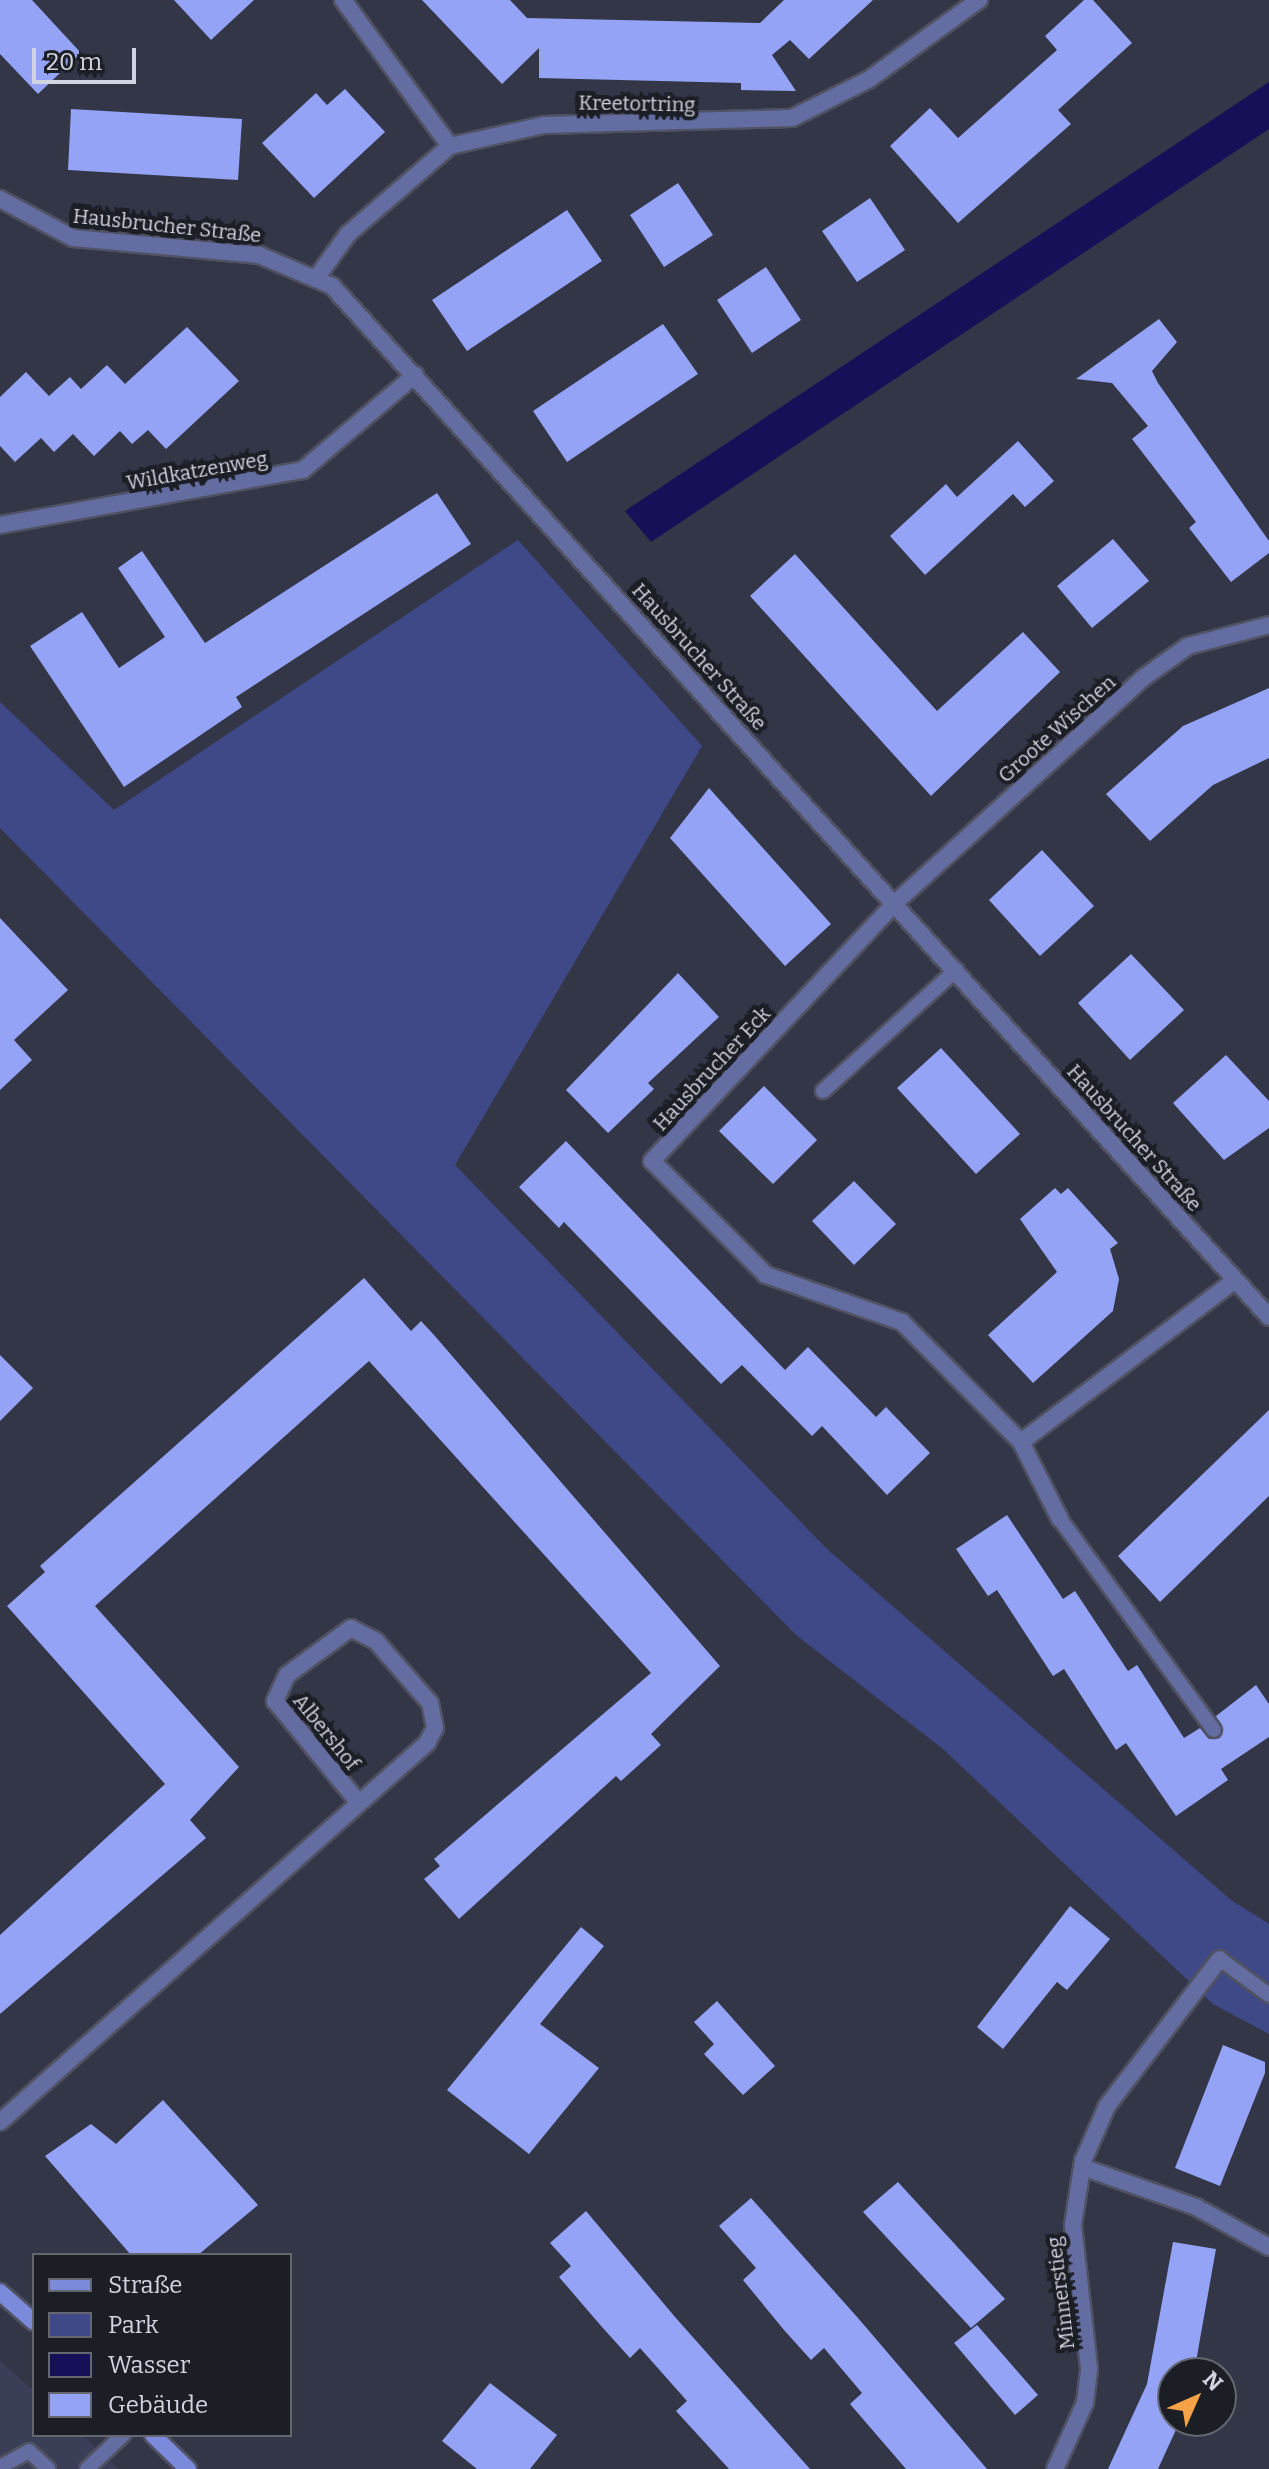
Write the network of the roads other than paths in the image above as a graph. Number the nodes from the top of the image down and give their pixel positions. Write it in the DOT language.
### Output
graph roads {
  1 [pos="343,0"];
  2 [pos="979,0"];
  3 [pos="450,146"];
  4 [pos="0,199"];
  5 [pos="317,277"];
  6 [pos="415,375"];
  7 [pos="0,525"];
  8 [pos="1269,625"];
  9 [pos="895,903"];
  10 [pos="956,970"];
  11 [pos="823,1091"];
  12 [pos="1235,1280"];
  13 [pos="1269,1317"];
  14 [pos="1021,1442"];
  15 [pos="1060,1519"];
  16 [pos="1214,1730"];
  17 [pos="359,1803"];
  18 [pos="1220,1959"];
  19 [pos="1269,1995"];
  20 [pos="0,2122"];
  21 [pos="1082,2167"];
  22 [pos="1269,2247"];
  23 [pos="0,2292"];
  24 [pos="32,2320"];
  25 [pos="121,2437"];
  26 [pos="155,2437"];
  27 [pos="0,2467"];
  28 [pos="48,2469"];
  29 [pos="87,2469"];
  30 [pos="188,2469"];
  31 [pos="1055,2469"];
  1 -- 3 [label="street"];
  2 -- 3 [label="street, Kreetortring"];
  3 -- 5 [label="street, Kreetortring"];
  4 -- 5 [label="street, Hausbrucher Straße"];
  5 -- 6 [label="street, Hausbrucher Straße"];
  6 -- 7 [label="street, Wildkatzenweg"];
  6 -- 9 [label="street, Hausbrucher Straße"];
  8 -- 9 [label="street, Groote Wischen"];
  9 -- 10 [label="street, Hausbrucher Straße"];
  9 -- 14 [label="street, Hausbrucher Eck"];
  10 -- 11 [label="lane"];
  10 -- 12 [label="street, Hausbrucher Straße"];
  12 -- 13 [label="street, Hausbrucher Straße"];
  12 -- 14 [label="street"];
  14 -- 15 [label="street, Hausbrucher Eck"];
  15 -- 16 [label="lane"];
  17 -- 17 [label="street, Albershof"];
  17 -- 20 [label="street, Albershof"];
  18 -- 19 [label="lane"];
  18 -- 21 [label="street, Minnerstieg"];
  21 -- 22 [label="street"];
  21 -- 31 [label="street, Minnerstieg"];
  23 -- 24 [label="street"];
  25 -- 29 [label="lane"];
  26 -- 30 [label="street"];
  27 -- 28 [label="lane"];
}
